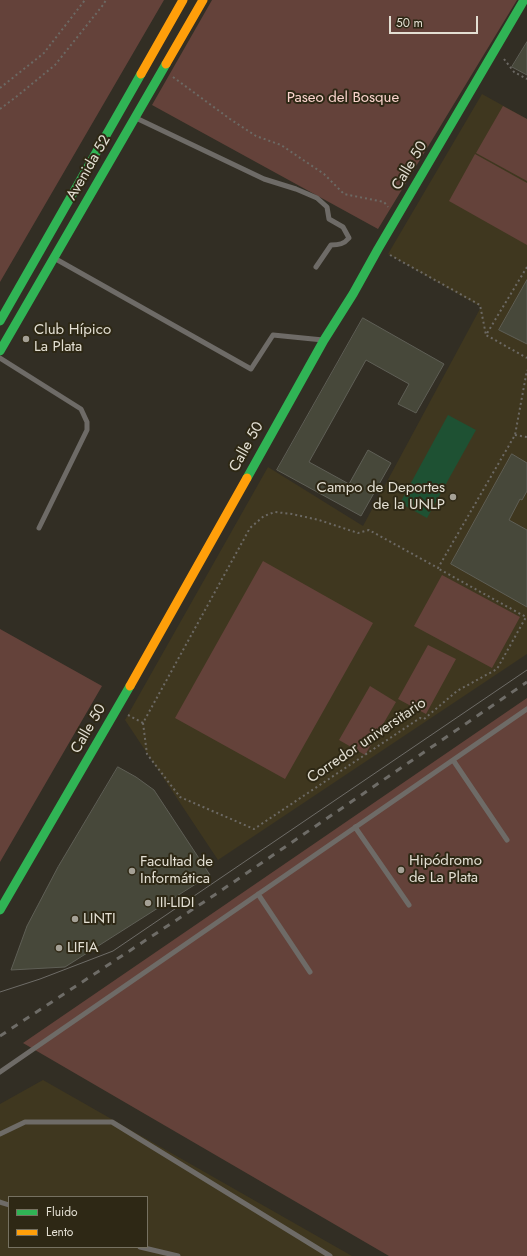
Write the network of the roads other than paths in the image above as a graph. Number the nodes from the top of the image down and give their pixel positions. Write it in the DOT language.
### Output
graph roads {
  1 [pos="182,0"];
  2 [pos="203,0"];
  3 [pos="525,3"];
  4 [pos="135,118"];
  5 [pos="42,250"];
  6 [pos="53,257"];
  7 [pos="316,267"];
  8 [pos="0,321"];
  9 [pos="324,340"];
  10 [pos="0,350"];
  11 [pos="0,358"];
  12 [pos="40,528"];
  13 [pos="527,709"];
  14 [pos="453,760"];
  15 [pos="355,827"];
  16 [pos="507,840"];
  17 [pos="258,894"];
  18 [pos="409,905"];
  19 [pos="0,910"];
  20 [pos="310,972"];
  21 [pos="0,1072"];
  22 [pos="0,1134"];
  23 [pos="144,1248"];
  24 [pos="178,1256"];
  25 [pos="330,1256"];
  1 -- 5 [label="street, Avenida 52"];
  2 -- 4 [label="street, Avenida 52"];
  3 -- 9 [label="street, Calle 50"];
  4 -- 6 [label="street, Avenida 52"];
  4 -- 7 [label="lane"];
  5 -- 6 [label="lane"];
  5 -- 8 [label="street, Avenida 52"];
  6 -- 9 [label="lane"];
  6 -- 10 [label="street, Avenida 52"];
  9 -- 19 [label="street, Calle 50"];
  11 -- 12 [label="lane"];
  13 -- 14 [label="lane"];
  14 -- 15 [label="lane"];
  14 -- 16 [label="lane"];
  15 -- 17 [label="lane"];
  15 -- 18 [label="lane"];
  17 -- 20 [label="lane"];
  17 -- 21 [label="lane"];
  22 -- 25 [label="lane"];
  23 -- 24 [label="lane"];
}
